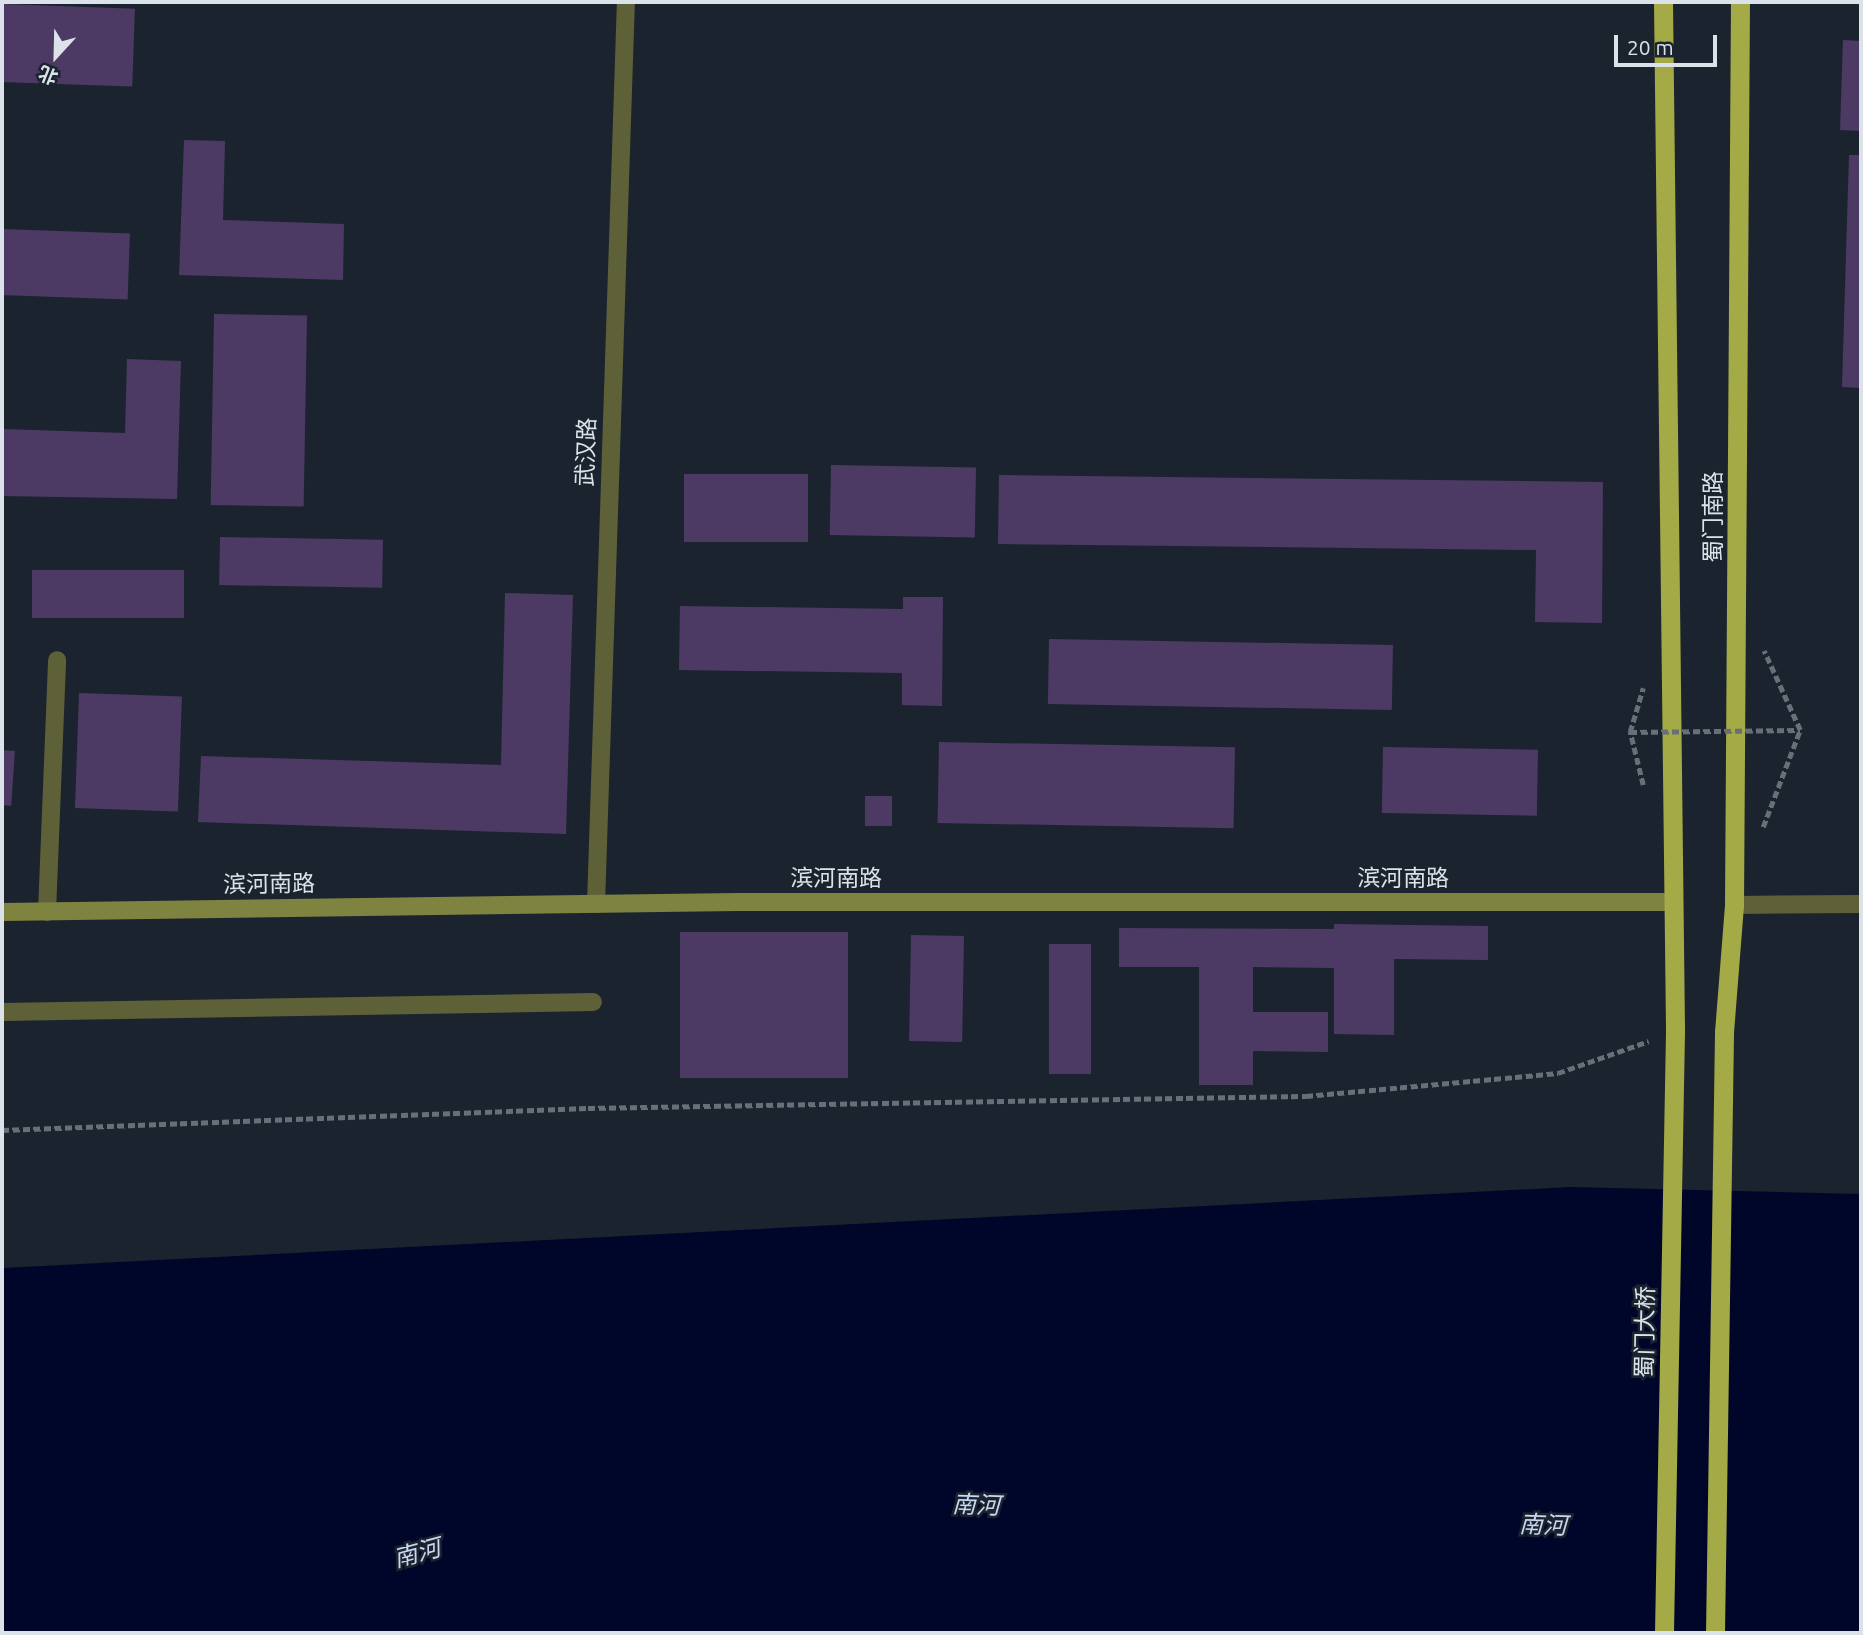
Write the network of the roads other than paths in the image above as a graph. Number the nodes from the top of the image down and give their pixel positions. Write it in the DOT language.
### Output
graph roads {
  1 [pos="626,2"];
  2 [pos="1663,2"];
  3 [pos="1740,2"];
  4 [pos="57,660"];
  5 [pos="1671,902"];
  6 [pos="596,904"];
  7 [pos="1861,904"];
  8 [pos="1734,905"];
  9 [pos="2,912"];
  10 [pos="47,912"];
  11 [pos="593,1002"];
  12 [pos="2,1012"];
  13 [pos="1675,1032"];
  14 [pos="1664,1633"];
  15 [pos="1715,1633"];
  1 -- 6 [label="street, 武汉路"];
  2 -- 5 [label="highway, 蜀门南路"];
  3 -- 8 [label="highway, 蜀门南路"];
  4 -- 10 [label="street"];
  5 -- 6 [label="main road, 滨河南路"];
  5 -- 13 [label="highway, 蜀门南路"];
  6 -- 10 [label="main road, 滨河南路"];
  7 -- 8 [label="street"];
  8 -- 15 [label="highway, 蜀门南路"];
  9 -- 10 [label="main road, 滨河南路"];
  11 -- 12 [label="street"];
  13 -- 14 [label="highway, 蜀门大桥"];
}
